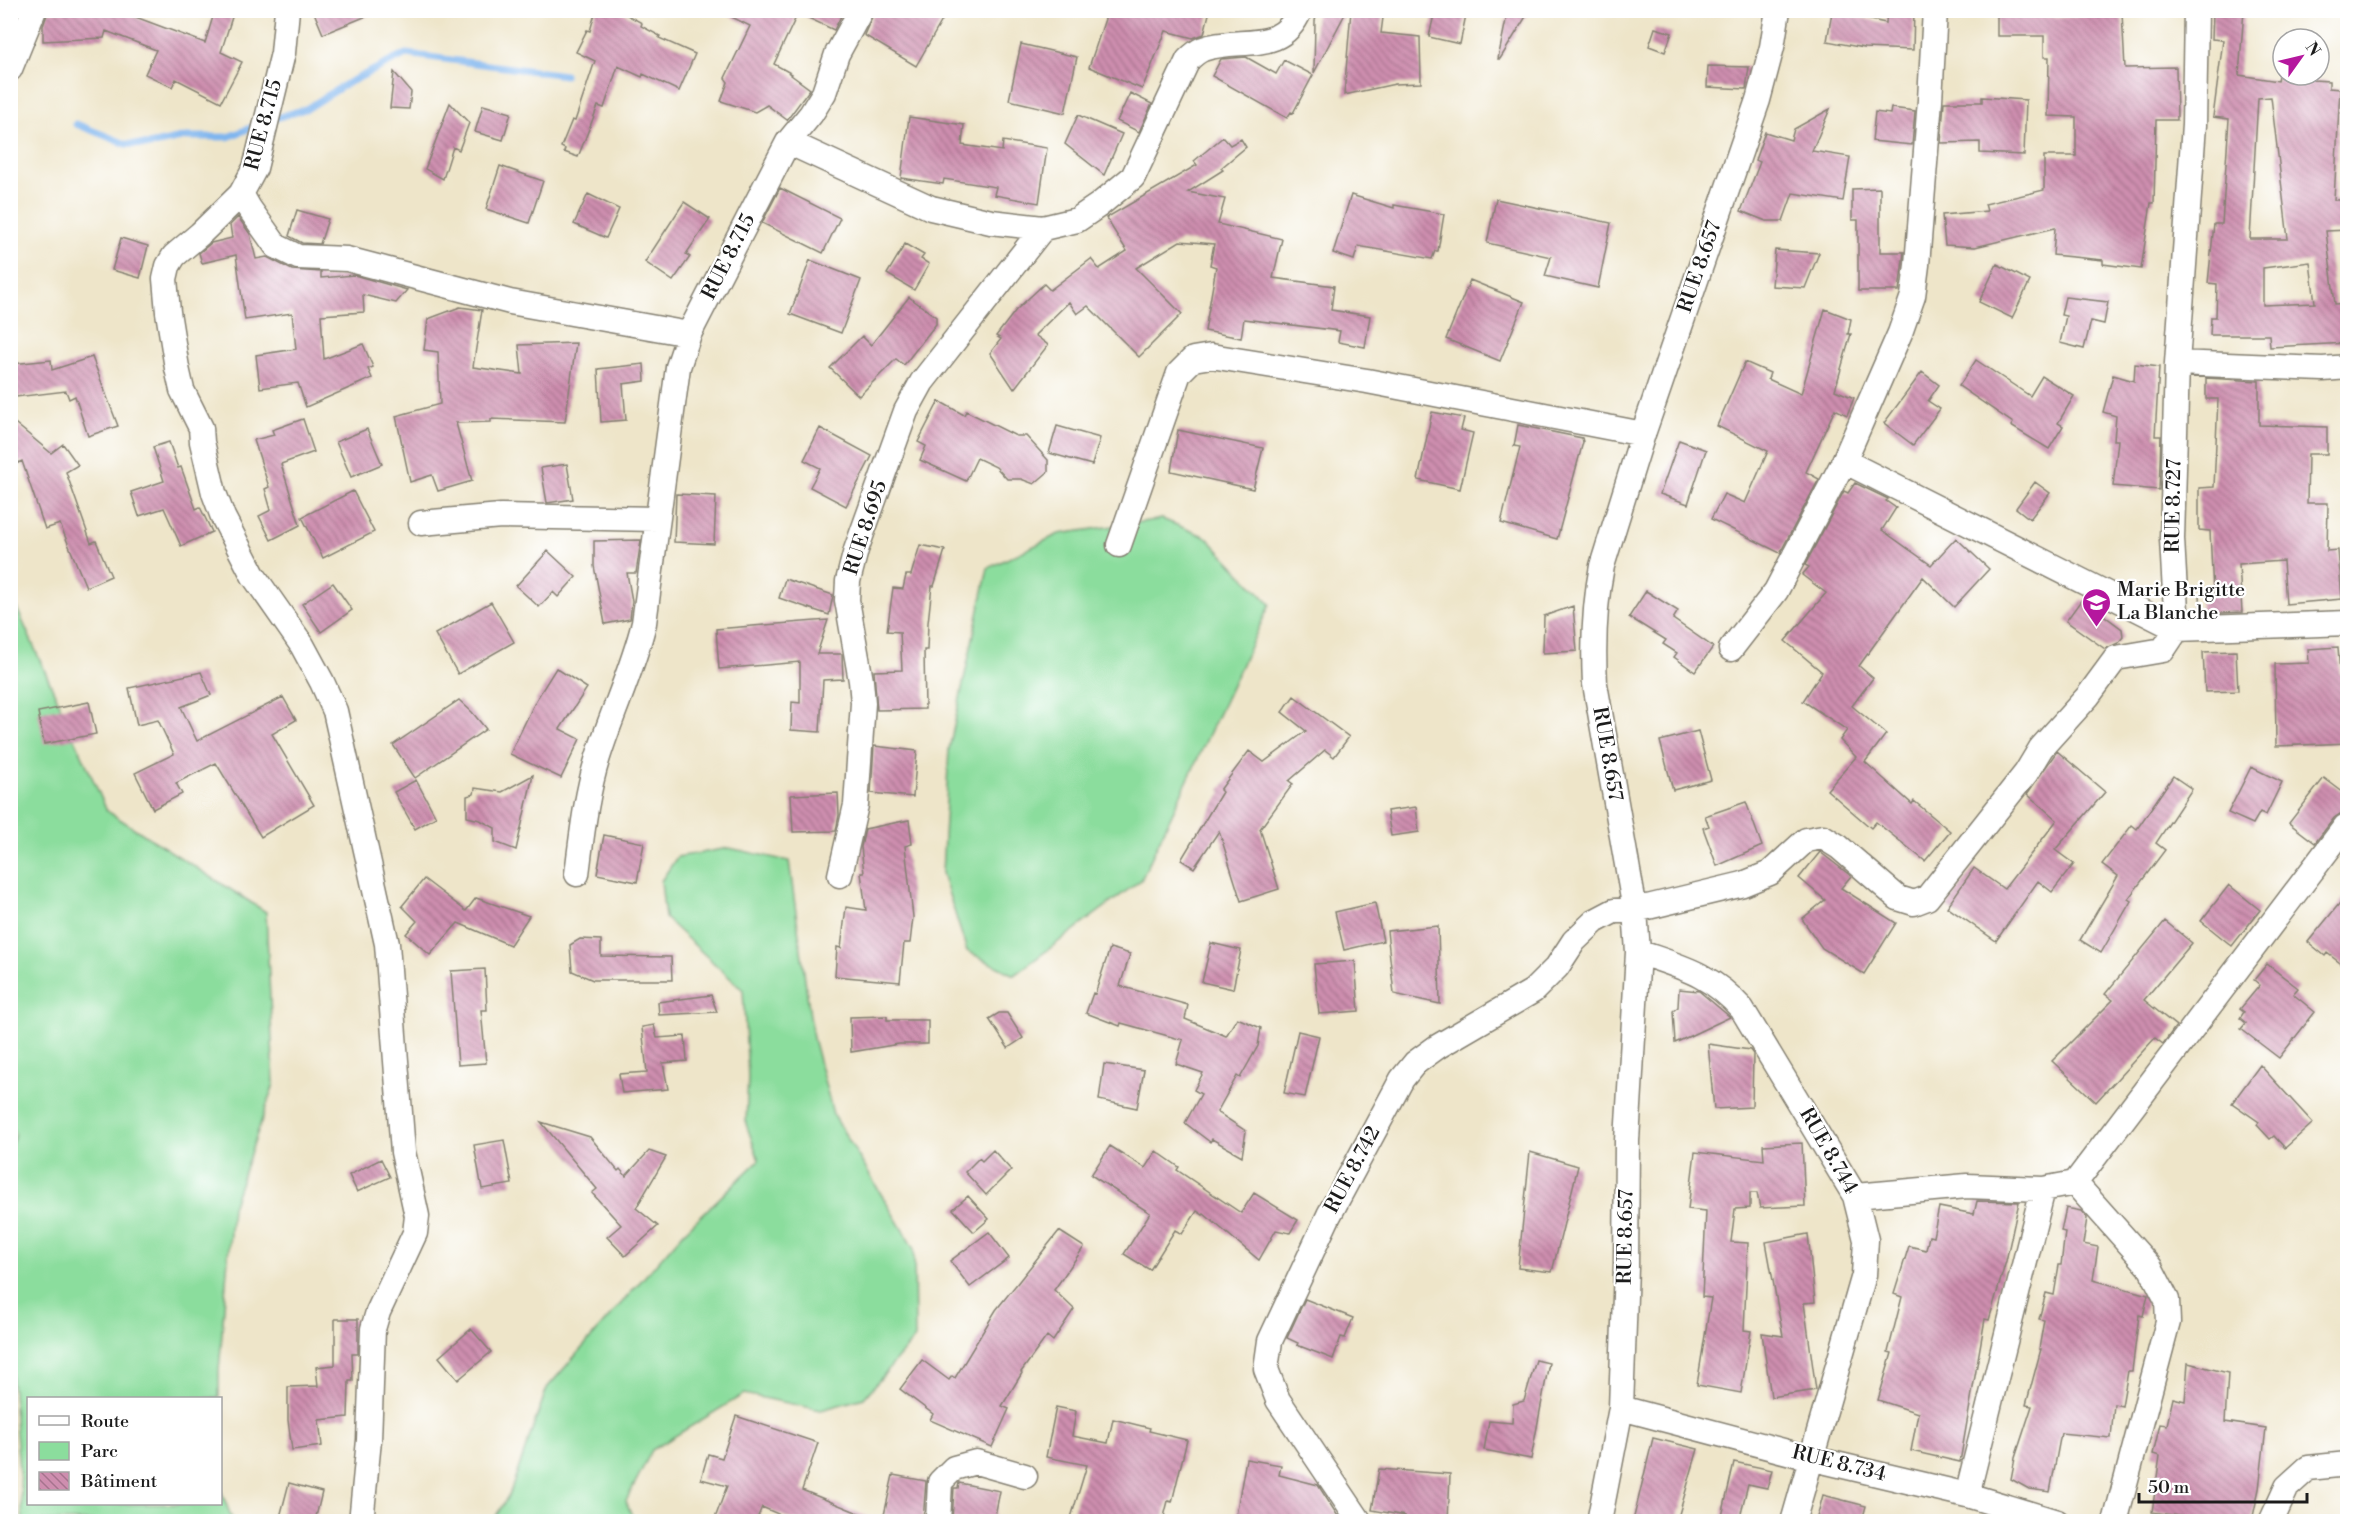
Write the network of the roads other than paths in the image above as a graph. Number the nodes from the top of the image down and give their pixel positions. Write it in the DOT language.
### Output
graph roads {
  1 [pos="34,10"];
  2 [pos="287,10"];
  3 [pos="861,10"];
  4 [pos="1300,10"];
  5 [pos="1778,10"];
  6 [pos="1935,10"];
  7 [pos="2196,10"];
  8 [pos="10,69"];
  9 [pos="788,142"];
  10 [pos="241,194"];
  11 [pos="1043,228"];
  12 [pos="689,334"];
  13 [pos="2177,363"];
  14 [pos="2348,367"];
  15 [pos="1643,434"];
  16 [pos="1844,460"];
  17 [pos="657,519"];
  18 [pos="422,523"];
  19 [pos="1119,545"];
  20 [pos="2348,623"];
  21 [pos="2177,629"];
  22 [pos="1731,649"];
  23 [pos="2345,828"];
  24 [pos="577,874"];
  25 [pos="840,875"];
  26 [pos="1635,910"];
  27 [pos="1638,952"];
  28 [pos="2075,1183"];
  29 [pos="2043,1189"];
  30 [pos="1856,1196"];
  31 [pos="1621,1408"];
  32 [pos="1810,1458"];
  33 [pos="2348,1464"];
  34 [pos="1026,1476"];
  35 [pos="1967,1495"];
  36 [pos="2042,1519"];
  37 [pos="361,1521"];
  38 [pos="938,1521"];
  39 [pos="1360,1521"];
  40 [pos="1599,1521"];
  41 [pos="1793,1521"];
  42 [pos="2115,1521"];
  43 [pos="2271,1521"];
  1 -- 8 [label="street"];
  2 -- 10 [label="street, RUE 8.715"];
  3 -- 9 [label="street, RUE 8.715"];
  4 -- 11 [label="street"];
  5 -- 15 [label="street, RUE 8.657"];
  6 -- 16 [label="street"];
  7 -- 13 [label="street, RUE 8.727"];
  9 -- 11 [label="street"];
  9 -- 12 [label="street, RUE 8.715"];
  10 -- 12 [label="street, RUE 8.715"];
  10 -- 37 [label="street"];
  11 -- 25 [label="street, RUE 8.695"];
  12 -- 17 [label="street"];
  13 -- 14 [label="street"];
  13 -- 21 [label="street, RUE 8.727"];
  15 -- 19 [label="street"];
  15 -- 26 [label="street, RUE 8.657"];
  16 -- 21 [label="street"];
  16 -- 22 [label="street"];
  17 -- 18 [label="street"];
  17 -- 24 [label="street"];
  20 -- 21 [label="street"];
  21 -- 26 [label="street, RUE 8.742"];
  23 -- 28 [label="street"];
  26 -- 27 [label="street, RUE 8.657"];
  26 -- 39 [label="street, RUE 8.742"];
  27 -- 30 [label="street, RUE 8.744"];
  27 -- 31 [label="street, RUE 8.657"];
  28 -- 29 [label="street"];
  28 -- 42 [label="street"];
  29 -- 30 [label="street"];
  29 -- 35 [label="street"];
  30 -- 32 [label="street, RUE 8.744"];
  31 -- 32 [label="street, RUE 8.734"];
  31 -- 40 [label="street, RUE 8.657"];
  32 -- 35 [label="street, RUE 8.734"];
  32 -- 41 [label="street, RUE 8.744"];
  33 -- 43 [label="street"];
  34 -- 38 [label="street"];
  35 -- 36 [label="street, RUE 8.734"];
}
